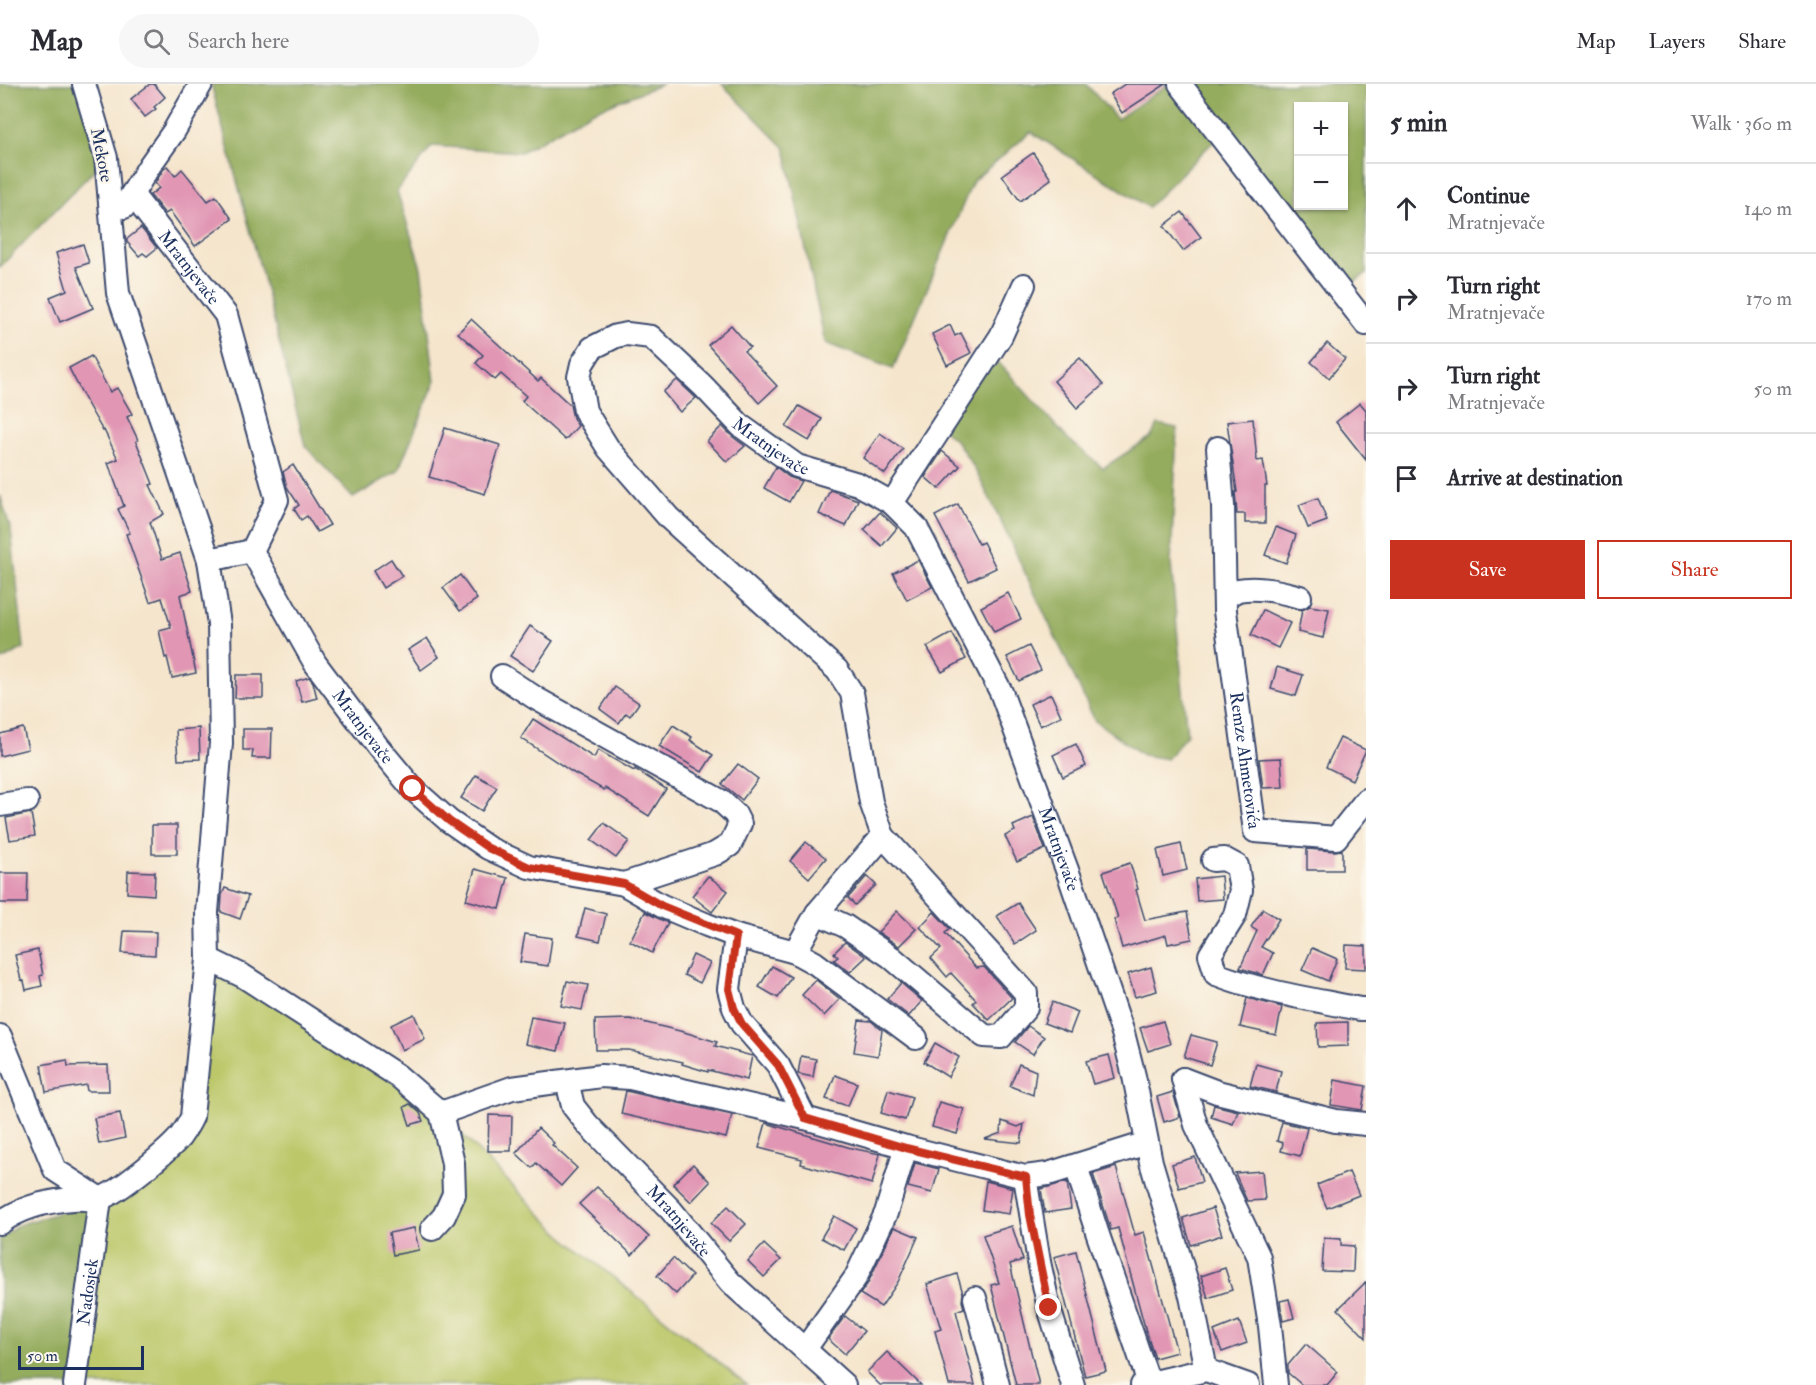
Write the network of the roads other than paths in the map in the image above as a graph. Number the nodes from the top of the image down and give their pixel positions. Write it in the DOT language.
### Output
graph roads {
  1 [pos="84,84"];
  2 [pos="201,84"];
  3 [pos="1180,84"];
  4 [pos="132,194"];
  5 [pos="112,227"];
  6 [pos="1024,285"];
  7 [pos="1366,324"];
  8 [pos="1218,448"];
  9 [pos="892,503"];
  10 [pos="252,551"];
  11 [pos="209,560"];
  12 [pos="1225,597"];
  13 [pos="1300,597"];
  14 [pos="502,676"];
  15 [pos="1366,800"];
  16 [pos="27,801"];
  17 [pos="0,806"];
  18 [pos="884,836"];
  19 [pos="1213,860"];
  20 [pos="624,884"];
  21 [pos="817,913"];
  22 [pos="736,936"];
  23 [pos="795,952"];
  24 [pos="208,959"];
  25 [pos="1366,1009"];
  26 [pos="0,1036"];
  27 [pos="916,1038"];
  28 [pos="567,1081"];
  29 [pos="441,1113"];
  30 [pos="805,1118"];
  31 [pos="1366,1124"];
  32 [pos="1148,1143"];
  33 [pos="906,1148"];
  34 [pos="1076,1166"];
  35 [pos="1026,1177"];
  36 [pos="100,1199"];
  37 [pos="0,1222"];
  38 [pos="432,1229"];
  39 [pos="975,1298"];
  40 [pos="805,1349"];
  41 [pos="1206,1370"];
  42 [pos="1146,1384"];
  43 [pos="75,1385"];
  44 [pos="844,1385"];
  45 [pos="998,1385"];
  46 [pos="1072,1385"];
  47 [pos="1248,1385"];
  48 [pos="1276,1385"];
  1 -- 5 [label="street, Mekote"];
  2 -- 4 [label="street"];
  3 -- 7 [label="street"];
  4 -- 5 [label="street"];
  4 -- 10 [label="street, Mratnjevače"];
  5 -- 11 [label="street"];
  6 -- 9 [label="street"];
  8 -- 12 [label="street, Remze Ahmetovića"];
  9 -- 18 [label="street, Mratnjevače"];
  9 -- 32 [label="street, Mratnjevače"];
  10 -- 11 [label="street"];
  10 -- 20 [label="street, Mratnjevače"];
  11 -- 24 [label="street"];
  12 -- 13 [label="street"];
  12 -- 15 [label="street, Remze Ahmetovića"];
  14 -- 20 [label="street, Mratnjevače"];
  16 -- 17 [label="street"];
  18 -- 21 [label="street"];
  18 -- 21 [label="street, Mratnjevače"];
  19 -- 25 [label="street"];
  20 -- 22 [label="street, Mratnjevače"];
  21 -- 23 [label="street"];
  22 -- 23 [label="street, Mratnjevače"];
  22 -- 30 [label="street"];
  23 -- 27 [label="street, Mratnjevače"];
  24 -- 29 [label="street"];
  24 -- 36 [label="street"];
  26 -- 36 [label="street"];
  28 -- 29 [label="street"];
  28 -- 30 [label="street"];
  28 -- 40 [label="street, Mratnjevače"];
  29 -- 38 [label="street"];
  30 -- 33 [label="street"];
  31 -- 48 [label="street"];
  32 -- 34 [label="street"];
  32 -- 41 [label="street, Mratnjevače"];
  33 -- 35 [label="street"];
  33 -- 40 [label="street"];
  34 -- 35 [label="street"];
  34 -- 42 [label="street"];
  35 -- 46 [label="street"];
  36 -- 37 [label="street"];
  36 -- 43 [label="street, Nadosjek"];
  39 -- 45 [label="street"];
  40 -- 44 [label="street, Mratnjevače"];
  41 -- 42 [label="street"];
  41 -- 47 [label="street"];
}
